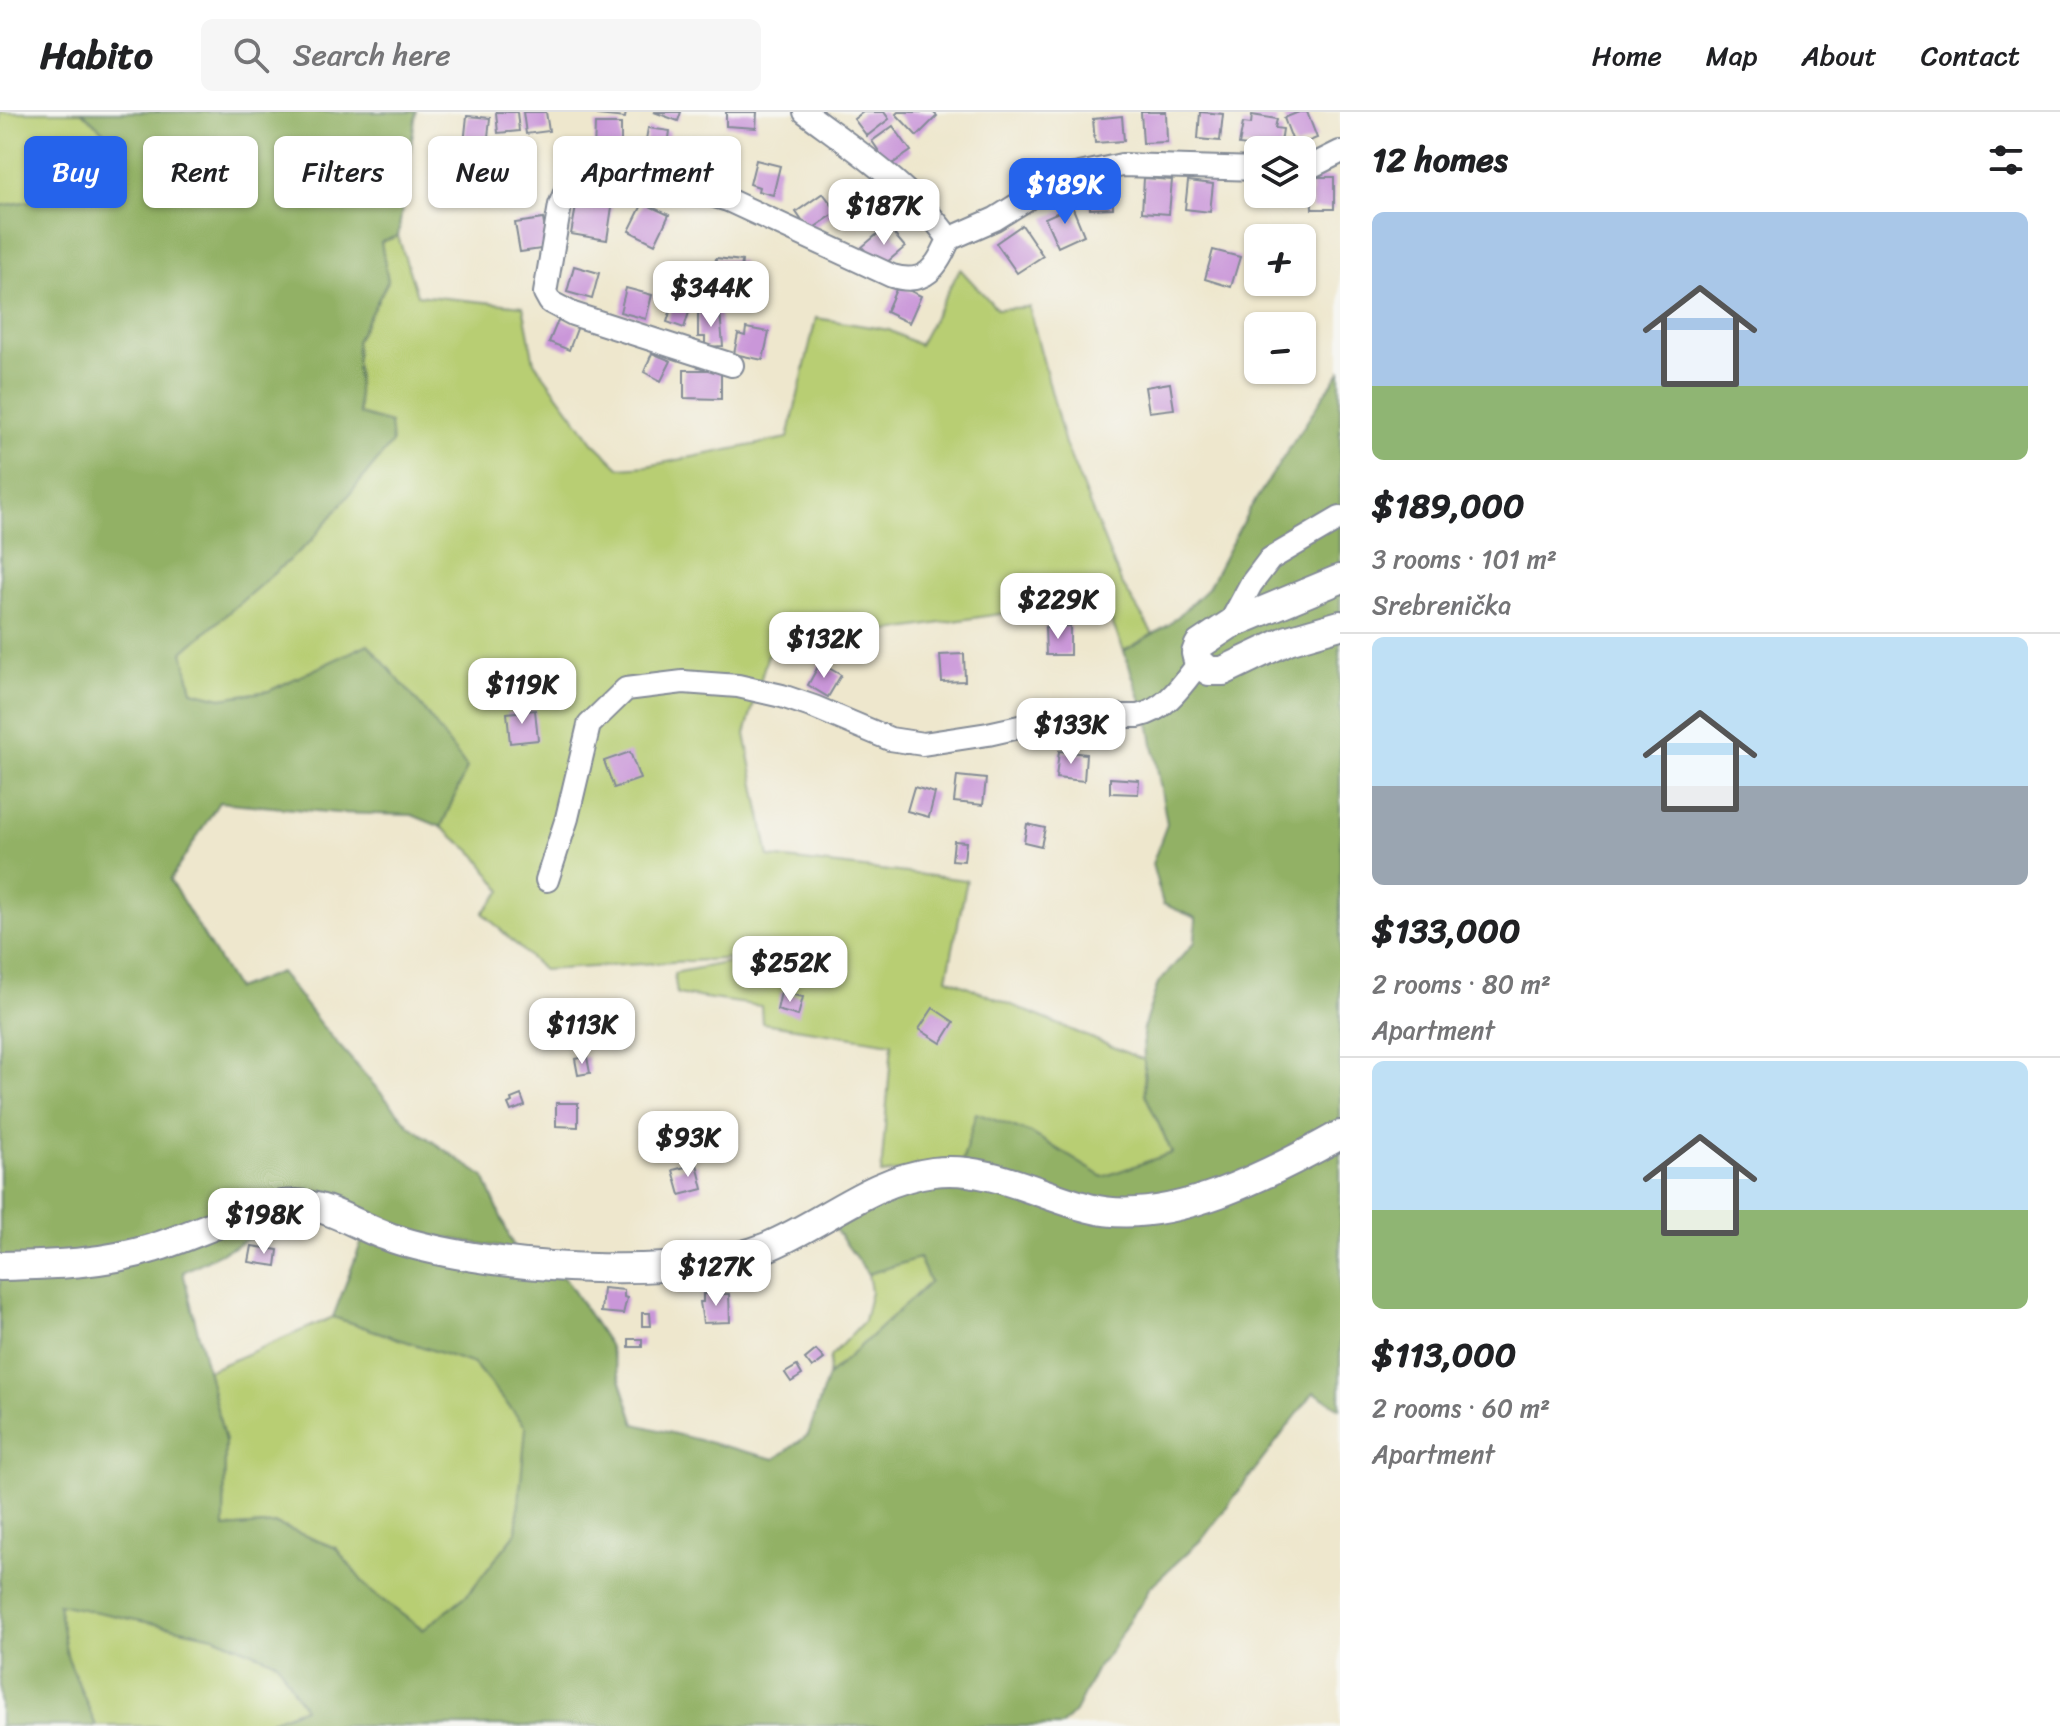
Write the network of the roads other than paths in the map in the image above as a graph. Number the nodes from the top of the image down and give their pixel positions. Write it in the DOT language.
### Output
graph roads {
  1 [pos="805,112"];
  2 [pos="1340,152"];
  3 [pos="1316,164"];
  4 [pos="1244,169"];
  5 [pos="949,239"];
  6 [pos="732,365"];
  7 [pos="1340,518"];
  8 [pos="1340,579"];
  9 [pos="1229,625"];
  10 [pos="1340,625"];
  11 [pos="1199,663"];
  12 [pos="547,880"];
  13 [pos="1340,1135"];
  14 [pos="0,1266"];
  1 -- 5 [label="street"];
  2 -- 3 [label="street"];
  4 -- 5 [label="street"];
  5 -- 6 [label="street"];
  7 -- 9 [label="street"];
  8 -- 9 [label="main road"];
  9 -- 11 [label="main road"];
  10 -- 11 [label="main road"];
  11 -- 12 [label="street"];
  13 -- 14 [label="main road"];
}
